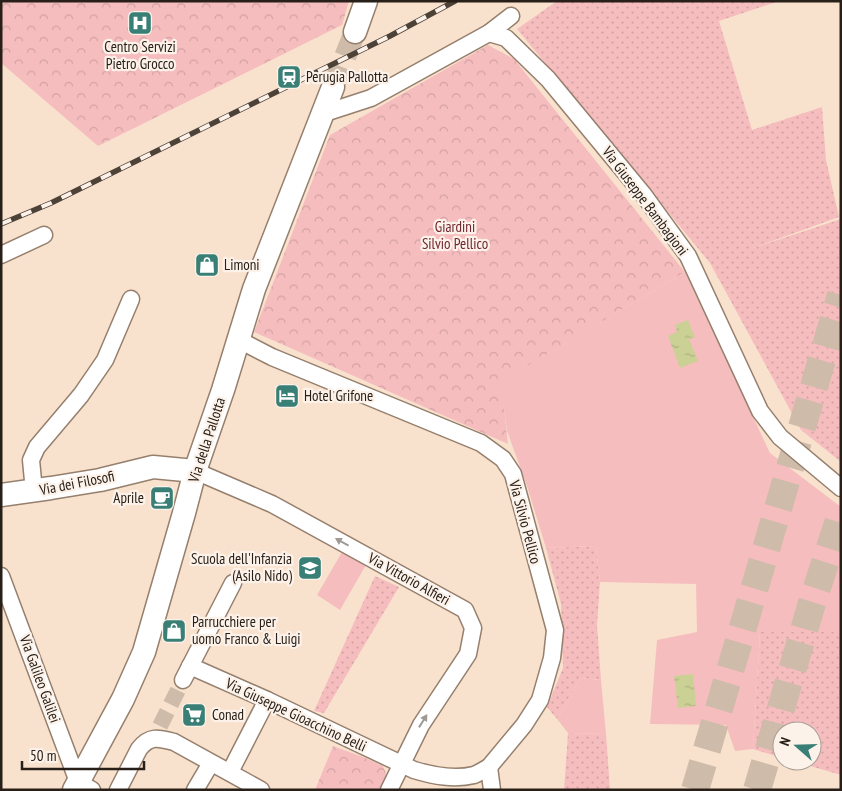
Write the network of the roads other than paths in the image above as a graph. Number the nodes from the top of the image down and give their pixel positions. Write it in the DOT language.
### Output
graph roads {
  1 [pos="366,1"];
  2 [pos="511,16"];
  3 [pos="355,32"];
  4 [pos="489,33"];
  5 [pos="333,87"];
  6 [pos="322,114"];
  7 [pos="44,234"];
  8 [pos="1,255"];
  9 [pos="132,299"];
  10 [pos="239,340"];
  11 [pos="195,471"];
  12 [pos="841,488"];
  13 [pos="34,491"];
  14 [pos="1,495"];
  15 [pos="1,576"];
  16 [pos="232,583"];
  17 [pos="267,700"];
  18 [pos="211,763"];
  19 [pos="401,765"];
  20 [pos="489,767"];
  21 [pos="230,772"];
  22 [pos="82,787"];
  23 [pos="118,790"];
  24 [pos="195,790"];
  25 [pos="261,790"];
  26 [pos="389,790"];
  27 [pos="492,790"];
  1 -- 3 [label="main road"];
  2 -- 4 [label="street"];
  4 -- 6 [label="street"];
  4 -- 12 [label="street, Via Giuseppe Bambagioni"];
  5 -- 6 [label="main road, Via della Pallotta"];
  6 -- 10 [label="main road, Via della Pallotta"];
  7 -- 8 [label="street"];
  9 -- 13 [label="street"];
  10 -- 11 [label="main road, Via della Pallotta"];
  10 -- 20 [label="street, Via Silvio Pellico"];
  11 -- 13 [label="main road, Via dei Filosofi"];
  19 -- 11 [label="street, Via Vittorio Alfieri, one-way"];
  11 -- 22 [label="main road, Via della Pallotta"];
  13 -- 14 [label="main road, Via dei Filosofi"];
  15 -- 22 [label="street, Via Galileo Galilei"];
  16 -- 17 [label="street, Via Giuseppe Gioacchino Belli"];
  17 -- 19 [label="street, Via Giuseppe Gioacchino Belli"];
  17 -- 21 [label="street"];
  18 -- 21 [label="street"];
  18 -- 23 [label="street"];
  18 -- 24 [label="street"];
  19 -- 20 [label="street, Via Giuseppe Gioacchino Belli"];
  19 -- 26 [label="street, Via Vittorio Alfieri"];
  20 -- 27 [label="street"];
  21 -- 25 [label="street"];
}
